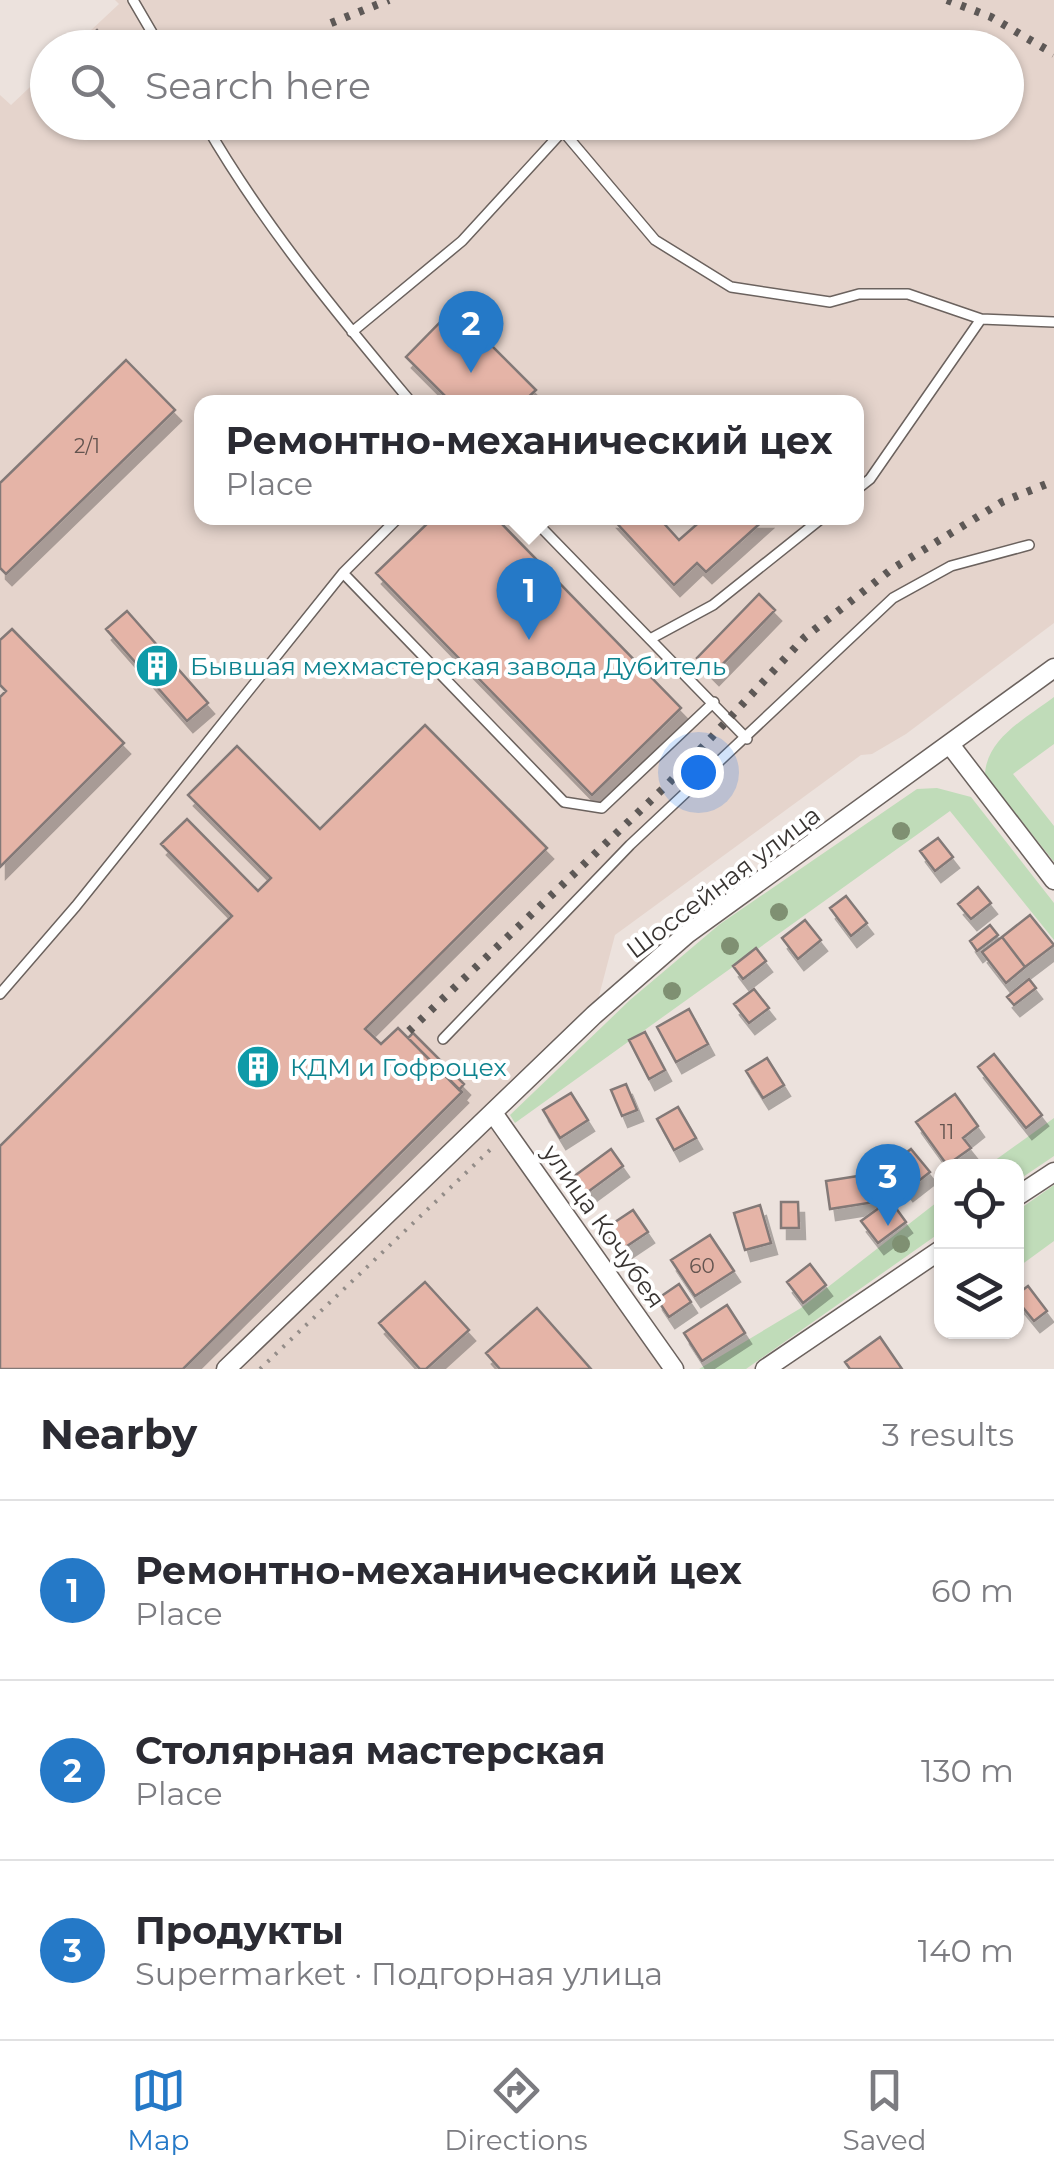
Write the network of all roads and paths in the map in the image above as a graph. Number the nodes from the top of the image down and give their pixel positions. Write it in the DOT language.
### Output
graph roads {
  1 [pos="132,0"];
  2 [pos="150,30"];
  3 [pos="214,140"];
  4 [pos="553,140"];
  5 [pos="570,140"];
  6 [pos="981,318"];
  7 [pos="1054,322"];
  8 [pos="352,332"];
  9 [pos="405,395"];
  10 [pos="864,484"];
  11 [pos="391,525"];
  12 [pos="539,525"];
  13 [pos="813,525"];
  14 [pos="1028,545"];
  15 [pos="342,573"];
  16 [pos="652,638"];
  17 [pos="1054,668"];
  18 [pos="714,702"];
  19 [pos="747,739"];
  20 [pos="951,746"];
  21 [pos="1054,880"];
  22 [pos="0,994"];
  23 [pos="443,1039"];
  24 [pos="493,1113"];
  25 [pos="497,1143"];
  26 [pos="1054,1172"];
  27 [pos="1024,1193"];
  28 [pos="934,1254"];
  29 [pos="226,1369"];
  30 [pos="260,1369"];
  31 [pos="674,1369"];
  32 [pos="765,1369"];
  1 -- 2 [label="lane"];
  3 -- 8 [label="lane"];
  4 -- 8 [label="lane"];
  5 -- 6 [label="lane"];
  6 -- 7 [label="lane"];
  6 -- 10 [label="lane"];
  8 -- 9 [label="lane"];
  11 -- 15 [label="lane"];
  12 -- 16 [label="lane"];
  13 -- 16 [label="lane"];
  14 -- 19 [label="lane"];
  15 -- 18 [label="lane"];
  15 -- 22 [label="lane"];
  16 -- 18 [label="lane"];
  17 -- 20 [label="street, Шоссейная улица"];
  18 -- 19 [label="lane"];
  19 -- 23 [label="lane"];
  20 -- 21 [label="street"];
  20 -- 24 [label="street, Шоссейная улица"];
  24 -- 29 [label="street, Шоссейная улица"];
  24 -- 31 [label="street, улица Кочубея"];
  25 -- 30 [label="path"];
  26 -- 27 [label="street"];
  28 -- 32 [label="street"];
}
